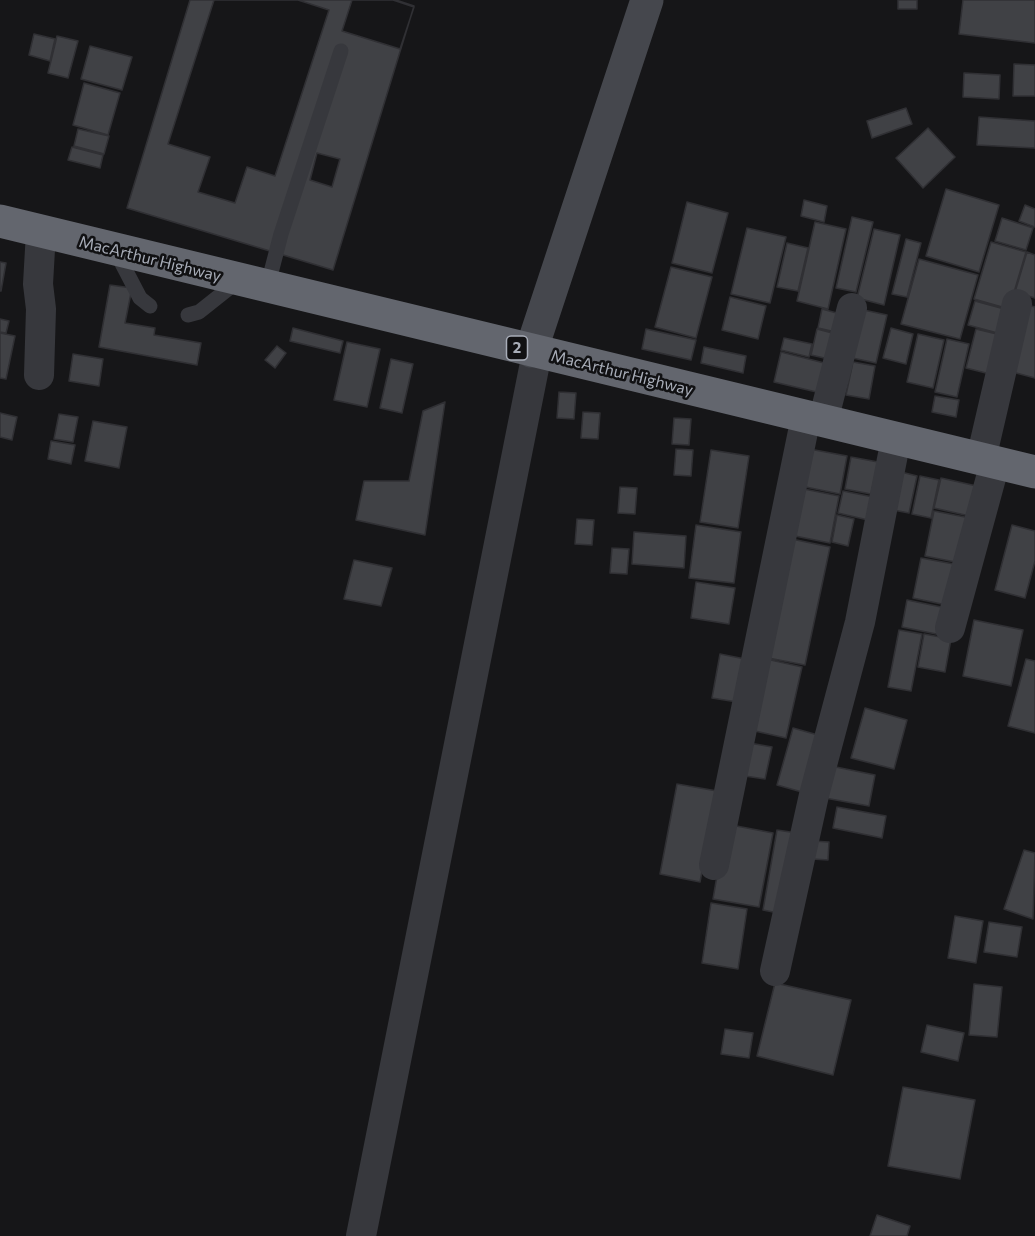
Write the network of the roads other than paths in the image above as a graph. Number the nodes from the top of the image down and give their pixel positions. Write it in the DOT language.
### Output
graph roads {
  1 [pos="647,0"];
  2 [pos="341,51"];
  3 [pos="0,221"];
  4 [pos="41,232"];
  5 [pos="115,250"];
  6 [pos="252,284"];
  7 [pos="1017,304"];
  8 [pos="150,306"];
  9 [pos="852,308"];
  10 [pos="188,315"];
  11 [pos="534,352"];
  12 [pos="39,375"];
  13 [pos="814,419"];
  14 [pos="896,439"];
  15 [pos="988,461"];
  16 [pos="1035,472"];
  17 [pos="950,628"];
  18 [pos="714,865"];
  19 [pos="775,971"];
  20 [pos="361,1236"];
  1 -- 11 [label="street"];
  2 -- 6 [label="lane"];
  3 -- 4 [label="highway, MacArthur Highway / 2"];
  4 -- 5 [label="highway, MacArthur Highway / 2"];
  4 -- 12 [label="street"];
  5 -- 6 [label="highway, MacArthur Highway / 2"];
  5 -- 8 [label="lane"];
  6 -- 10 [label="lane"];
  6 -- 11 [label="highway, MacArthur Highway / 2"];
  7 -- 15 [label="street"];
  9 -- 13 [label="street"];
  11 -- 13 [label="highway, MacArthur Highway / 2"];
  11 -- 20 [label="street"];
  13 -- 14 [label="highway, MacArthur Highway / 2"];
  13 -- 18 [label="street"];
  14 -- 15 [label="highway, MacArthur Highway / 2"];
  14 -- 19 [label="street"];
  15 -- 16 [label="highway, MacArthur Highway / 2"];
  15 -- 17 [label="street"];
}
